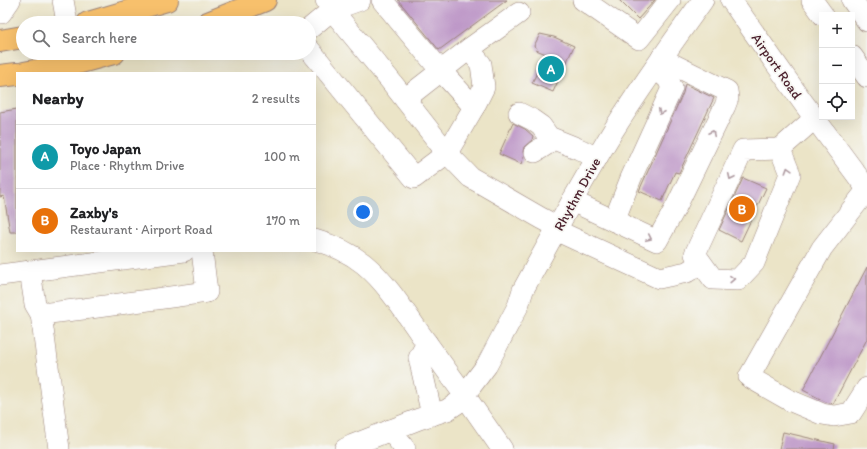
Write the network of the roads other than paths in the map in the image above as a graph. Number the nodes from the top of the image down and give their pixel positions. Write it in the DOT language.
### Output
graph roads {
  1 [pos="63,0"];
  2 [pos="167,0"];
  3 [pos="265,0"];
  4 [pos="360,0"];
  5 [pos="382,0"];
  6 [pos="583,0"];
  7 [pos="670,0"];
  8 [pos="703,0"];
  9 [pos="731,0"];
  10 [pos="812,0"];
  11 [pos="852,0"];
  12 [pos="329,5"];
  13 [pos="821,12"];
  14 [pos="519,13"];
  15 [pos="66,16"];
  16 [pos="112,16"];
  17 [pos="225,16"];
  18 [pos="867,20"];
  19 [pos="316,21"];
  20 [pos="16,38"];
  21 [pos="0,40"];
  22 [pos="469,49"];
  23 [pos="316,58"];
  24 [pos="95,60"];
  25 [pos="110,60"];
  26 [pos="855,60"];
  27 [pos="659,62"];
  28 [pos="73,68"];
  29 [pos="440,71"];
  30 [pos="687,71"];
  31 [pos="30,72"];
  32 [pos="103,72"];
  33 [pos="16,74"];
  34 [pos="0,76"];
  35 [pos="867,77"];
  36 [pos="672,88"];
  37 [pos="405,99"];
  38 [pos="474,107"];
  39 [pos="519,113"];
  40 [pos="815,118"];
  41 [pos="549,137"];
  42 [pos="780,149"];
  43 [pos="535,152"];
  44 [pos="447,154"];
  45 [pos="597,158"];
  46 [pos="867,189"];
  47 [pos="572,201"];
  48 [pos="614,221"];
  49 [pos="558,227"];
  50 [pos="316,240"];
  51 [pos="69,252"];
  52 [pos="170,252"];
  53 [pos="202,252"];
  54 [pos="112,256"];
  55 [pos="702,263"];
  56 [pos="51,268"];
  57 [pos="30,271"];
  58 [pos="0,275"];
  59 [pos="41,314"];
  60 [pos="427,343"];
  61 [pos="867,388"];
  62 [pos="465,396"];
  63 [pos="432,415"];
  64 [pos="390,430"];
  65 [pos="59,449"];
  66 [pos="345,449"];
  67 [pos="405,449"];
  68 [pos="502,449"];
  1 -- 15 [label="street"];
  2 -- 16 [label="main road"];
  3 -- 17 [label="main road"];
  4 -- 12 [label="street"];
  5 -- 29 [label="street"];
  6 -- 7 [label="street"];
  8 -- 27 [label="street, Rhythm Drive"];
  9 -- 40 [label="street, Airport Road"];
  10 -- 13 [label="street"];
  11 -- 18 [label="street"];
  12 -- 19 [label="street"];
  12 -- 37 [label="street"];
  14 -- 22 [label="street"];
  20 -- 21 [label="main road"];
  22 -- 29 [label="street"];
  22 -- 38 [label="street"];
  23 -- 44 [label="street"];
  24 -- 28 [label="main road"];
  25 -- 32 [label="main road"];
  26 -- 35 [label="street"];
  27 -- 30 [label="street"];
  27 -- 36 [label="street"];
  27 -- 45 [label="street, Rhythm Drive"];
  28 -- 31 [label="main road"];
  29 -- 37 [label="street"];
  29 -- 38 [label="street"];
  30 -- 36 [label="street"];
  48 -- 30 [label="street, one-way"];
  33 -- 34 [label="main road"];
  36 -- 48 [label="street, one-way"];
  37 -- 44 [label="street"];
  38 -- 44 [label="street"];
  39 -- 41 [label="street"];
  40 -- 42 [label="street"];
  40 -- 46 [label="street, Airport Road"];
  41 -- 43 [label="street"];
  41 -- 45 [label="street"];
  42 -- 55 [label="street, one-way"];
  55 -- 42 [label="street, one-way"];
  44 -- 49 [label="street"];
  45 -- 47 [label="street, Rhythm Drive"];
  46 -- 61 [label="street"];
  47 -- 48 [label="street"];
  47 -- 49 [label="street, Rhythm Drive"];
  49 -- 55 [label="street"];
  49 -- 62 [label="street, Rhythm Drive"];
  50 -- 60 [label="street"];
  51 -- 56 [label="street"];
  52 -- 54 [label="street"];
  53 -- 59 [label="street"];
  54 -- 56 [label="street"];
  56 -- 57 [label="street"];
  57 -- 58 [label="street"];
  57 -- 59 [label="street"];
  59 -- 65 [label="street"];
  60 -- 62 [label="street"];
  60 -- 63 [label="street"];
  62 -- 63 [label="street, Rhythm Drive"];
  62 -- 68 [label="street"];
  63 -- 64 [label="street, Rhythm Drive"];
  64 -- 66 [label="street, Rhythm Drive"];
  64 -- 67 [label="street"];
}
